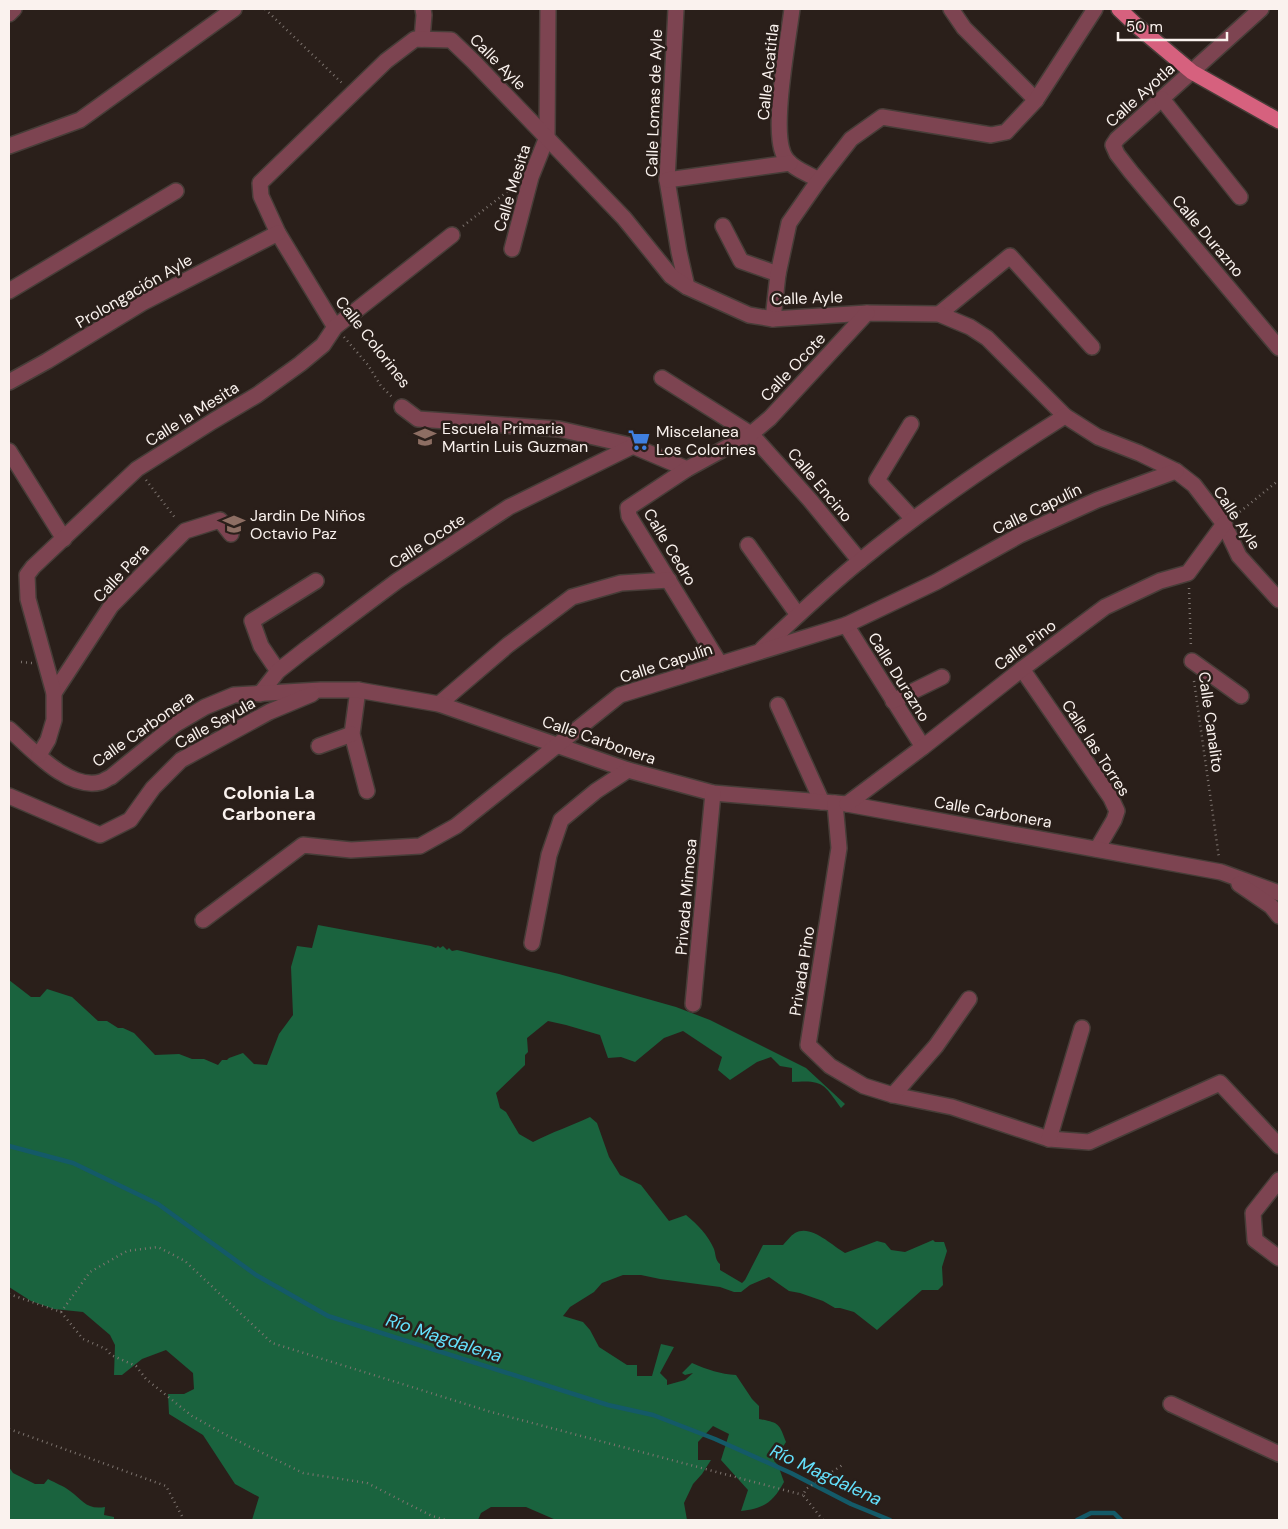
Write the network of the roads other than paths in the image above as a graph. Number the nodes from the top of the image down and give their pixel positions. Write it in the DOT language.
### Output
graph roads {
  1 [pos="14,9"];
  2 [pos="234,9"];
  3 [pos="423,9"];
  4 [pos="548,9"];
  5 [pos="676,9"];
  6 [pos="792,9"];
  7 [pos="951,9"];
  8 [pos="1095,9"];
  9 [pos="1119,9"];
  10 [pos="1261,9"];
  11 [pos="9,14"];
  12 [pos="422,39"];
  13 [pos="1192,72"];
  14 [pos="1162,99"];
  15 [pos="1036,100"];
  16 [pos="1279,120"];
  17 [pos="547,137"];
  18 [pos="1113,145"];
  19 [pos="9,146"];
  20 [pos="790,163"];
  21 [pos="667,180"];
  22 [pos="819,180"];
  23 [pos="176,191"];
  24 [pos="261,196"];
  25 [pos="1240,197"];
  26 [pos="723,226"];
  27 [pos="278,233"];
  28 [pos="452,235"];
  29 [pos="512,249"];
  30 [pos="778,274"];
  31 [pos="687,287"];
  32 [pos="9,292"];
  33 [pos="867,312"];
  34 [pos="939,314"];
  35 [pos="774,319"];
  36 [pos="335,326"];
  37 [pos="1092,347"];
  38 [pos="1279,348"];
  39 [pos="662,378"];
  40 [pos="9,382"];
  41 [pos="402,407"];
  42 [pos="1066,416"];
  43 [pos="911,424"];
  44 [pos="751,434"];
  45 [pos="633,446"];
  46 [pos="9,451"];
  47 [pos="687,469"];
  48 [pos="1176,471"];
  49 [pos="913,519"];
  50 [pos="1224,524"];
  51 [pos="231,534"];
  52 [pos="64,539"];
  53 [pos="748,545"];
  54 [pos="860,561"];
  55 [pos="316,580"];
  56 [pos="669,580"];
  57 [pos="1279,600"];
  58 [pos="798,615"];
  59 [pos="846,625"];
  60 [pos="758,652"];
  61 [pos="1192,661"];
  62 [pos="720,664"];
  63 [pos="1022,669"];
  64 [pos="278,671"];
  65 [pos="942,677"];
  66 [pos="320,690"];
  67 [pos="358,690"];
  68 [pos="54,693"];
  69 [pos="260,694"];
  70 [pos="1241,696"];
  71 [pos="893,701"];
  72 [pos="439,704"];
  73 [pos="778,705"];
  74 [pos="9,729"];
  75 [pos="352,734"];
  76 [pos="558,745"];
  77 [pos="319,746"];
  78 [pos="924,747"];
  79 [pos="39,755"];
  80 [pos="628,770"];
  81 [pos="368,791"];
  82 [pos="713,793"];
  83 [pos="9,796"];
  84 [pos="835,803"];
  85 [pos="1097,849"];
  86 [pos="1221,872"];
  87 [pos="1279,891"];
  88 [pos="1279,916"];
  89 [pos="203,920"];
  90 [pos="532,943"];
  91 [pos="969,999"];
  92 [pos="694,1004"];
  93 [pos="1082,1028"];
  94 [pos="893,1095"];
  95 [pos="1049,1139"];
  96 [pos="1279,1146"];
  97 [pos="1279,1180"];
  98 [pos="1279,1258"];
  99 [pos="1171,1404"];
  100 [pos="1279,1454"];
  1 -- 11 [label="street"];
  2 -- 19 [label="street"];
  3 -- 12 [label="street"];
  4 -- 17 [label="street"];
  5 -- 21 [label="street, Calle Lomas de Ayle"];
  6 -- 20 [label="street, Calle Acatitla"];
  7 -- 15 [label="street"];
  8 -- 15 [label="street"];
  9 -- 13 [label="main road"];
  10 -- 13 [label="street, Calle Ayotla"];
  12 -- 17 [label="street, Calle Ayle"];
  12 -- 24 [label="street, Calle Ayle"];
  13 -- 14 [label="street, Calle Ayotla"];
  13 -- 16 [label="main road"];
  14 -- 18 [label="street, Calle Ayotla"];
  14 -- 25 [label="street"];
  15 -- 22 [label="street"];
  17 -- 29 [label="street, Calle Mesita"];
  17 -- 31 [label="street, Calle Ayle"];
  18 -- 38 [label="street, Calle Durazno"];
  20 -- 21 [label="street"];
  20 -- 22 [label="street"];
  21 -- 31 [label="street, Calle Lomas de Ayle"];
  22 -- 30 [label="street"];
  23 -- 32 [label="street"];
  24 -- 27 [label="street, Calle Colorines"];
  26 -- 30 [label="street"];
  27 -- 36 [label="street, Calle Colorines"];
  27 -- 40 [label="street, Prolongación Ayle"];
  28 -- 36 [label="street, Calle la Mesita"];
  30 -- 35 [label="street"];
  31 -- 35 [label="street, Calle Ayle"];
  33 -- 34 [label="street, Calle Ayle"];
  33 -- 35 [label="street, Calle Ayle"];
  33 -- 44 [label="street, Calle Ocote"];
  34 -- 37 [label="street"];
  34 -- 42 [label="street, Calle Ayle"];
  36 -- 52 [label="street, Calle la Mesita"];
  39 -- 44 [label="street, Calle Encino"];
  41 -- 45 [label="street, Calle Colorines"];
  42 -- 48 [label="street, Calle Ayle"];
  42 -- 49 [label="street"];
  43 -- 49 [label="street"];
  44 -- 47 [label="street, Calle Ocote"];
  44 -- 54 [label="street, Calle Encino"];
  45 -- 47 [label="street, Calle Colorines"];
  45 -- 64 [label="street, Calle Ocote"];
  46 -- 52 [label="street"];
  47 -- 56 [label="street, Calle Cedro"];
  48 -- 50 [label="street, Calle Ayle"];
  48 -- 59 [label="street, Calle Capulín"];
  49 -- 54 [label="street"];
  50 -- 57 [label="street, Calle Ayle"];
  50 -- 63 [label="street, Calle Pino"];
  51 -- 68 [label="street, Calle Pera"];
  52 -- 68 [label="street, Calle la Mesita"];
  53 -- 58 [label="street"];
  54 -- 58 [label="street"];
  55 -- 64 [label="street"];
  56 -- 62 [label="street, Calle Cedro"];
  56 -- 72 [label="street"];
  58 -- 60 [label="street"];
  59 -- 60 [label="street, Calle Capulín"];
  59 -- 71 [label="street, Calle Durazno"];
  60 -- 62 [label="street, Calle Capulín"];
  61 -- 70 [label="street"];
  62 -- 76 [label="street, Calle Capulín"];
  63 -- 78 [label="street, Calle Pino"];
  63 -- 85 [label="street, Calle las Torres"];
  64 -- 69 [label="street, Calle Ocote"];
  65 -- 71 [label="street"];
  66 -- 67 [label="street, Calle Carbonera"];
  66 -- 69 [label="street, Calle Carbonera"];
  66 -- 83 [label="street, Calle Sayula"];
  67 -- 72 [label="street, Calle Carbonera"];
  67 -- 75 [label="street"];
  68 -- 79 [label="street, Calle la Mesita"];
  69 -- 79 [label="street, Calle Carbonera"];
  71 -- 78 [label="street, Calle Durazno"];
  72 -- 76 [label="street, Calle Carbonera"];
  73 -- 84 [label="street"];
  74 -- 79 [label="street, Calle Carbonera"];
  75 -- 77 [label="street"];
  75 -- 81 [label="street"];
  76 -- 80 [label="street, Calle Carbonera"];
  76 -- 89 [label="street, Calle Capulín"];
  78 -- 84 [label="street, Calle Pino"];
  80 -- 82 [label="street, Calle Carbonera"];
  80 -- 90 [label="street"];
  82 -- 84 [label="street, Calle Carbonera"];
  82 -- 92 [label="street, Privada Mimosa"];
  84 -- 85 [label="street, Calle Carbonera"];
  84 -- 94 [label="street, Privada Pino"];
  85 -- 86 [label="street, Calle Carbonera"];
  86 -- 87 [label="street"];
  86 -- 88 [label="street"];
  91 -- 94 [label="street"];
  93 -- 95 [label="street"];
  94 -- 95 [label="street"];
  95 -- 96 [label="street"];
  97 -- 98 [label="street"];
  99 -- 100 [label="street"];
}
